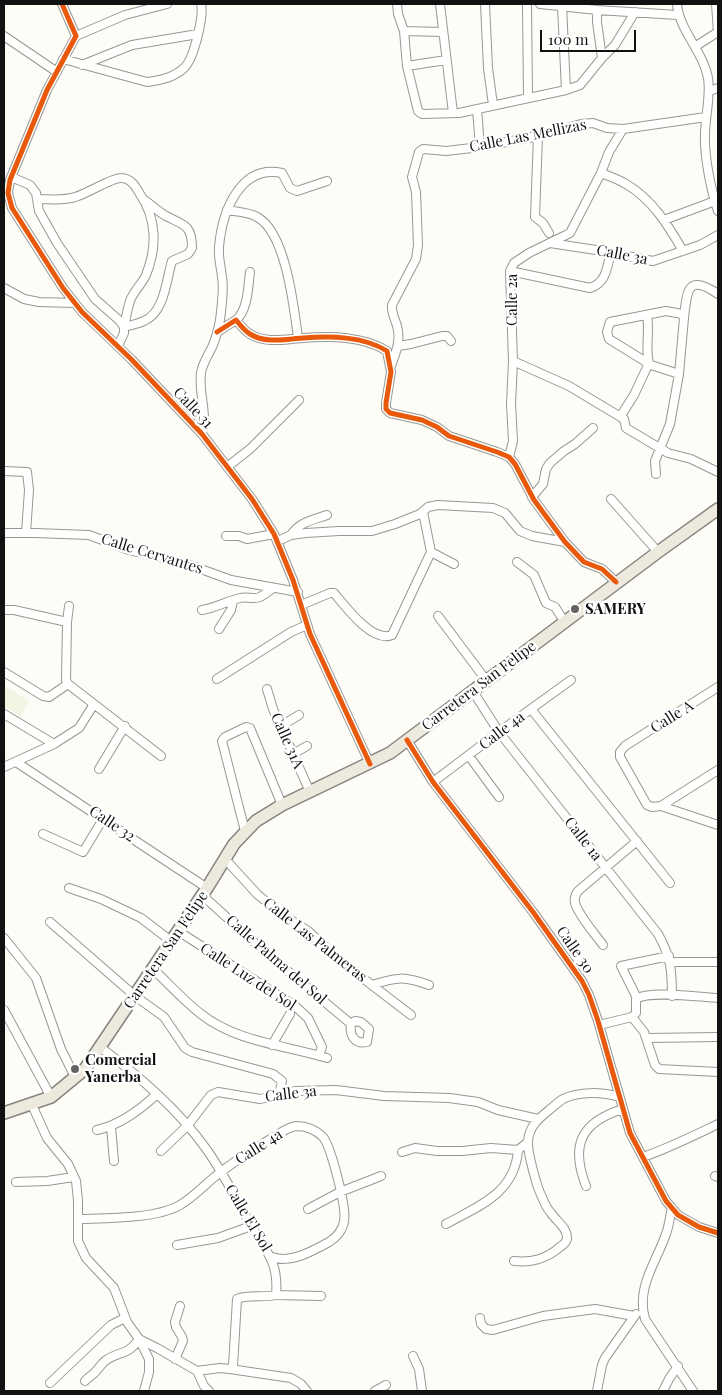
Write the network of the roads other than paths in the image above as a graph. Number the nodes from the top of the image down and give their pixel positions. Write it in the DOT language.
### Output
graph roads {
  1 [pos="62,4"];
  2 [pos="167,4"];
  3 [pos="201,4"];
  4 [pos="397,4"];
  5 [pos="440,4"];
  6 [pos="485,4"];
  7 [pos="527,4"];
  8 [pos="540,4"];
  9 [pos="677,4"];
  10 [pos="716,4"];
  11 [pos="562,6"];
  12 [pos="598,10"];
  13 [pos="635,12"];
  14 [pos="678,15"];
  15 [pos="404,31"];
  16 [pos="443,32"];
  17 [pos="718,32"];
  18 [pos="198,34"];
  19 [pos="4,36"];
  20 [pos="76,36"];
  21 [pos="696,46"];
  22 [pos="602,58"];
  23 [pos="64,59"];
  24 [pos="446,60"];
  25 [pos="81,65"];
  26 [pos="407,66"];
  27 [pos="57,72"];
  28 [pos="718,88"];
  29 [pos="566,90"];
  30 [pos="709,91"];
  31 [pos="528,98"];
  32 [pos="493,105"];
  33 [pos="477,109"];
  34 [pos="453,113"];
  35 [pos="706,116"];
  36 [pos="623,129"];
  37 [pos="538,136"];
  38 [pos="480,147"];
  39 [pos="718,168"];
  40 [pos="709,170"];
  41 [pos="600,173"];
  42 [pos="11,177"];
  43 [pos="327,182"];
  44 [pos="143,198"];
  45 [pos="37,199"];
  46 [pos="715,201"];
  47 [pos="227,210"];
  48 [pos="718,210"];
  49 [pos="664,220"];
  50 [pos="549,233"];
  51 [pos="718,235"];
  52 [pos="550,243"];
  53 [pos="683,251"];
  54 [pos="610,253"];
  55 [pos="510,271"];
  56 [pos="250,272"];
  57 [pos="4,288"];
  58 [pos="718,294"];
  59 [pos="75,303"];
  60 [pos="647,315"];
  61 [pos="684,318"];
  62 [pos="236,320"];
  63 [pos="124,327"];
  64 [pos="217,332"];
  65 [pos="298,338"];
  66 [pos="451,341"];
  67 [pos="118,346"];
  68 [pos="398,346"];
  69 [pos="514,361"];
  70 [pos="649,363"];
  71 [pos="391,366"];
  72 [pos="678,374"];
  73 [pos="299,400"];
  74 [pos="620,417"];
  75 [pos="593,428"];
  76 [pos="202,434"];
  77 [pos="660,448"];
  78 [pos="509,457"];
  79 [pos="227,466"];
  80 [pos="4,471"];
  81 [pos="718,472"];
  82 [pos="656,474"];
  83 [pos="532,497"];
  84 [pos="611,499"];
  85 [pos="718,509"];
  86 [pos="423,512"];
  87 [pos="327,515"];
  88 [pos="26,533"];
  89 [pos="4,534"];
  90 [pos="226,536"];
  91 [pos="291,536"];
  92 [pos="276,538"];
  93 [pos="565,542"];
  94 [pos="430,552"];
  95 [pos="658,552"];
  96 [pos="518,562"];
  97 [pos="454,564"];
  98 [pos="616,582"];
  99 [pos="272,588"];
  100 [pos="298,592"];
  101 [pos="233,601"];
  102 [pos="301,605"];
  103 [pos="69,606"];
  104 [pos="4,610"];
  105 [pos="202,610"];
  106 [pos="438,616"];
  107 [pos="564,621"];
  108 [pos="67,622"];
  109 [pos="307,625"];
  110 [pos="219,629"];
  111 [pos="4,672"];
  112 [pos="217,679"];
  113 [pos="486,680"];
  114 [pos="571,680"];
  115 [pos="68,684"];
  116 [pos="718,689"];
  117 [pos="268,690"];
  118 [pos="472,690"];
  119 [pos="94,704"];
  120 [pos="531,709"];
  121 [pos="4,714"];
  122 [pos="300,715"];
  123 [pos="125,726"];
  124 [pos="281,726"];
  125 [pos="499,732"];
  126 [pos="407,740"];
  127 [pos="54,744"];
  128 [pos="307,746"];
  129 [pos="293,754"];
  130 [pos="161,756"];
  131 [pos="469,756"];
  132 [pos="16,762"];
  133 [pos="370,764"];
  134 [pos="5,766"];
  135 [pos="99,769"];
  136 [pos="718,770"];
  137 [pos="433,782"];
  138 [pos="310,792"];
  139 [pos="499,796"];
  140 [pos="282,805"];
  141 [pos="661,806"];
  142 [pos="103,819"];
  143 [pos="718,825"];
  144 [pos="245,830"];
  145 [pos="44,834"];
  146 [pos="637,841"];
  147 [pos="225,859"];
  148 [pos="606,868"];
  149 [pos="670,883"];
  150 [pos="69,888"];
  151 [pos="205,891"];
  152 [pos="50,922"];
  153 [pos="175,936"];
  154 [pos="4,938"];
  155 [pos="604,945"];
  156 [pos="670,959"];
  157 [pos="718,962"];
  158 [pos="153,969"];
  159 [pos="372,985"];
  160 [pos="428,985"];
  161 [pos="135,996"];
  162 [pos="672,996"];
  163 [pos="637,998"];
  164 [pos="718,998"];
  165 [pos="4,1010"];
  166 [pos="290,1014"];
  167 [pos="411,1015"];
  168 [pos="632,1017"];
  169 [pos="351,1024"];
  170 [pos="600,1025"];
  171 [pos="718,1037"];
  172 [pos="647,1038"];
  173 [pos="272,1045"];
  174 [pos="100,1047"];
  175 [pos="718,1072"];
  176 [pos="75,1077"];
  177 [pos="157,1094"];
  178 [pos="279,1095"];
  179 [pos="51,1097"];
  180 [pos="619,1097"];
  181 [pos="32,1105"];
  182 [pos="623,1109"];
  183 [pos="4,1113"];
  184 [pos="538,1119"];
  185 [pos="718,1124"];
  186 [pos="188,1126"];
  187 [pos="111,1127"];
  188 [pos="97,1130"];
  189 [pos="528,1142"];
  190 [pos="518,1150"];
  191 [pos="161,1151"];
  192 [pos="402,1152"];
  193 [pos="643,1157"];
  194 [pos="114,1161"];
  195 [pos="221,1172"];
  196 [pos="381,1176"];
  197 [pos="74,1177"];
  198 [pos="16,1182"];
  199 [pos="586,1186"];
  200 [pos="340,1192"];
  201 [pos="672,1208"];
  202 [pos="308,1209"];
  203 [pos="79,1220"];
  204 [pos="446,1224"];
  205 [pos="251,1226"];
  206 [pos="718,1233"];
  207 [pos="177,1245"];
  208 [pos="272,1257"];
  209 [pos="514,1261"];
  210 [pos="276,1295"];
  211 [pos="321,1296"];
  212 [pos="180,1306"];
  213 [pos="642,1307"];
  214 [pos="634,1316"];
  215 [pos="125,1318"];
  216 [pos="480,1318"];
  217 [pos="139,1339"];
  218 [pos="413,1356"];
  219 [pos="175,1359"];
  220 [pos="678,1366"];
  221 [pos="230,1369"];
  222 [pos="197,1371"];
  223 [pos="85,1381"];
  224 [pos="50,1383"];
  225 [pos="386,1385"];
  226 [pos="144,1391"];
  227 [pos="209,1391"];
  228 [pos="307,1391"];
  229 [pos="375,1391"];
  230 [pos="422,1391"];
  231 [pos="597,1391"];
  232 [pos="663,1391"];
  233 [pos="693,1391"];
  1 -- 20 [label="street"];
  2 -- 20 [label="street"];
  3 -- 18 [label="street"];
  4 -- 15 [label="street"];
  5 -- 16 [label="street"];
  6 -- 32 [label="street"];
  7 -- 31 [label="street"];
  8 -- 11 [label="street"];
  9 -- 14 [label="street"];
  10 -- 17 [label="street"];
  11 -- 12 [label="street"];
  11 -- 29 [label="street"];
  12 -- 13 [label="street"];
  12 -- 22 [label="street"];
  13 -- 14 [label="street"];
  13 -- 22 [label="street"];
  14 -- 21 [label="street"];
  15 -- 16 [label="street"];
  15 -- 26 [label="street"];
  16 -- 24 [label="street"];
  17 -- 21 [label="street"];
  18 -- 25 [label="street"];
  18 -- 25 [label="street"];
  19 -- 27 [label="street"];
  20 -- 23 [label="street, Calle 31"];
  21 -- 30 [label="street"];
  22 -- 29 [label="street"];
  23 -- 25 [label="street"];
  23 -- 27 [label="street, Calle 31"];
  24 -- 26 [label="street"];
  24 -- 34 [label="street"];
  26 -- 34 [label="street"];
  27 -- 42 [label="street, Calle 31"];
  28 -- 30 [label="street"];
  29 -- 31 [label="street"];
  30 -- 35 [label="street"];
  31 -- 32 [label="street"];
  32 -- 33 [label="street"];
  33 -- 34 [label="street"];
  33 -- 38 [label="street"];
  35 -- 36 [label="street, Calle Las Mellizas"];
  35 -- 40 [label="street"];
  36 -- 37 [label="street, Calle Las Mellizas"];
  36 -- 41 [label="street, Calle 2a"];
  37 -- 38 [label="street, Calle Las Mellizas"];
  37 -- 50 [label="street"];
  38 -- 68 [label="street, Calle Las Mellizas"];
  39 -- 40 [label="street"];
  40 -- 46 [label="street"];
  41 -- 49 [label="street"];
  41 -- 52 [label="street, Calle 2a"];
  42 -- 45 [label="street"];
  42 -- 59 [label="street, Calle 31"];
  43 -- 47 [label="street"];
  44 -- 45 [label="street"];
  44 -- 63 [label="street"];
  44 -- 63 [label="street"];
  45 -- 63 [label="street"];
  46 -- 48 [label="street"];
  46 -- 49 [label="street"];
  47 -- 64 [label="street"];
  47 -- 65 [label="street"];
  49 -- 53 [label="street"];
  51 -- 53 [label="street, Calle 3a"];
  52 -- 54 [label="street, Calle 3a"];
  52 -- 55 [label="street, Calle 2a"];
  53 -- 54 [label="street, Calle 3a"];
  54 -- 55 [label="street"];
  55 -- 69 [label="street, Calle 2a"];
  56 -- 62 [label="street"];
  57 -- 59 [label="street"];
  58 -- 61 [label="street"];
  59 -- 67 [label="street, Calle 31"];
  60 -- 61 [label="street"];
  60 -- 70 [label="street"];
  60 -- 70 [label="street"];
  61 -- 72 [label="street"];
  62 -- 64 [label="street"];
  62 -- 65 [label="street"];
  63 -- 67 [label="street"];
  64 -- 76 [label="street"];
  65 -- 71 [label="street"];
  66 -- 68 [label="street"];
  67 -- 76 [label="street, Calle 31"];
  68 -- 71 [label="street, Calle Las Mellizas"];
  69 -- 74 [label="street"];
  69 -- 78 [label="street, Calle 2a"];
  70 -- 72 [label="street"];
  70 -- 74 [label="street"];
  71 -- 78 [label="street, Calle Las Mellizas"];
  72 -- 77 [label="street"];
  73 -- 79 [label="street"];
  74 -- 77 [label="street"];
  75 -- 83 [label="street"];
  76 -- 79 [label="street, Calle 31"];
  77 -- 81 [label="street"];
  77 -- 82 [label="street"];
  78 -- 83 [label="street"];
  79 -- 92 [label="street, Calle 31"];
  80 -- 88 [label="street"];
  83 -- 93 [label="street"];
  84 -- 95 [label="street"];
  85 -- 95 [label="main road, Carretera San Felipe"];
  86 -- 91 [label="street"];
  86 -- 93 [label="street"];
  86 -- 94 [label="street"];
  87 -- 91 [label="street"];
  88 -- 89 [label="street, Calle Cervantes"];
  88 -- 99 [label="street, Calle Cervantes"];
  90 -- 92 [label="street"];
  91 -- 92 [label="street"];
  92 -- 100 [label="street, Calle 31"];
  93 -- 98 [label="street"];
  94 -- 97 [label="street"];
  94 -- 102 [label="street"];
  95 -- 98 [label="main road, Carretera San Felipe"];
  96 -- 107 [label="street"];
  98 -- 107 [label="main road, Carretera San Felipe"];
  99 -- 100 [label="street, Calle Cervantes"];
  99 -- 101 [label="street"];
  100 -- 102 [label="street, Calle 31"];
  101 -- 105 [label="street"];
  101 -- 110 [label="street"];
  102 -- 109 [label="street, Calle 31"];
  103 -- 108 [label="street"];
  104 -- 108 [label="street"];
  106 -- 113 [label="street"];
  107 -- 113 [label="main road, Carretera San Felipe"];
  108 -- 115 [label="street"];
  109 -- 112 [label="street"];
  109 -- 133 [label="street, Calle 31"];
  111 -- 115 [label="street"];
  113 -- 118 [label="main road, Carretera San Felipe"];
  114 -- 120 [label="street, Calle 4a"];
  115 -- 119 [label="street"];
  116 -- 141 [label="street, Calle A"];
  117 -- 124 [label="street, Calle 31A"];
  118 -- 125 [label="street, Calle 1a"];
  118 -- 126 [label="main road, Carretera San Felipe"];
  119 -- 123 [label="street"];
  119 -- 127 [label="street"];
  120 -- 125 [label="street, Calle 4a"];
  120 -- 146 [label="street"];
  121 -- 127 [label="street"];
  122 -- 124 [label="street"];
  123 -- 130 [label="street"];
  123 -- 135 [label="street"];
  124 -- 129 [label="street, Calle 31A"];
  125 -- 131 [label="street, Calle 4a"];
  125 -- 148 [label="street, Calle 1a"];
  126 -- 133 [label="main road, Carretera San Felipe"];
  126 -- 137 [label="street, Calle 30"];
  127 -- 132 [label="street"];
  128 -- 129 [label="street"];
  129 -- 138 [label="street, Calle 31A"];
  131 -- 137 [label="street, Calle 4a"];
  131 -- 139 [label="street"];
  132 -- 134 [label="street"];
  132 -- 142 [label="street, Calle 32"];
  133 -- 138 [label="main road, Carretera San Felipe"];
  136 -- 141 [label="street"];
  137 -- 170 [label="street, Calle 30"];
  138 -- 140 [label="main road, Carretera San Felipe"];
  140 -- 144 [label="main road, Carretera San Felipe"];
  140 -- 144 [label="street"];
  141 -- 143 [label="street"];
  142 -- 145 [label="street"];
  142 -- 151 [label="street, Calle 32"];
  144 -- 147 [label="main road, Carretera San Felipe"];
  146 -- 148 [label="street"];
  146 -- 149 [label="street"];
  147 -- 151 [label="main road, Carretera San Felipe"];
  147 -- 159 [label="street, Calle Las Palmeras"];
  148 -- 155 [label="street"];
  148 -- 156 [label="street, Calle 1a"];
  150 -- 153 [label="street, Calle Luz del Sol"];
  151 -- 153 [label="main road, Carretera San Felipe"];
  151 -- 169 [label="street, Calle Palma del Sol"];
  152 -- 161 [label="street"];
  153 -- 158 [label="main road, Carretera San Felipe"];
  153 -- 173 [label="street, Calle Luz del Sol"];
  154 -- 176 [label="street"];
  156 -- 157 [label="street"];
  156 -- 162 [label="street, Calle 1a"];
  156 -- 163 [label="street"];
  158 -- 161 [label="main road, Carretera San Felipe"];
  158 -- 173 [label="street"];
  159 -- 160 [label="street"];
  159 -- 167 [label="street, Calle Las Palmeras"];
  161 -- 174 [label="main road, Carretera San Felipe"];
  161 -- 178 [label="street"];
  162 -- 163 [label="street"];
  162 -- 164 [label="street"];
  163 -- 168 [label="street"];
  165 -- 179 [label="street"];
  166 -- 173 [label="street"];
  168 -- 170 [label="street"];
  168 -- 172 [label="street"];
  170 -- 180 [label="street, Calle 30"];
  171 -- 172 [label="street"];
  172 -- 175 [label="street"];
  174 -- 176 [label="main road, Carretera San Felipe"];
  174 -- 177 [label="street, Calle El Sol"];
  176 -- 179 [label="main road, Carretera San Felipe"];
  177 -- 186 [label="street, Calle El Sol"];
  177 -- 187 [label="street"];
  178 -- 184 [label="street, Calle 3a"];
  178 -- 186 [label="street, Calle 3a"];
  179 -- 181 [label="main road, Carretera San Felipe"];
  180 -- 182 [label="street, Calle 30"];
  180 -- 184 [label="street"];
  181 -- 183 [label="main road, Carretera San Felipe"];
  181 -- 197 [label="street"];
  182 -- 193 [label="street, Calle 30"];
  182 -- 199 [label="street"];
  184 -- 189 [label="street"];
  185 -- 193 [label="street"];
  186 -- 191 [label="street, Calle 3a"];
  186 -- 195 [label="street, Calle El Sol"];
  187 -- 188 [label="street"];
  187 -- 194 [label="street"];
  189 -- 190 [label="street"];
  189 -- 209 [label="street"];
  190 -- 192 [label="street"];
  190 -- 204 [label="street"];
  193 -- 201 [label="street, Calle 30"];
  195 -- 200 [label="street, Calle 4a"];
  195 -- 203 [label="street, Calle 4a"];
  195 -- 205 [label="street, Calle El Sol"];
  196 -- 200 [label="street"];
  197 -- 198 [label="street"];
  197 -- 203 [label="street"];
  200 -- 202 [label="street"];
  200 -- 208 [label="street"];
  201 -- 206 [label="street, Calle 30"];
  201 -- 213 [label="street"];
  203 -- 215 [label="street"];
  205 -- 207 [label="street"];
  205 -- 208 [label="street, Calle El Sol"];
  208 -- 210 [label="street, Calle El Sol"];
  210 -- 211 [label="street"];
  210 -- 221 [label="street"];
  212 -- 219 [label="street"];
  213 -- 214 [label="street"];
  213 -- 220 [label="street"];
  214 -- 216 [label="street"];
  214 -- 231 [label="street"];
  215 -- 217 [label="street"];
  215 -- 224 [label="street"];
  217 -- 219 [label="street"];
  217 -- 223 [label="street"];
  217 -- 226 [label="street"];
  218 -- 230 [label="street"];
  219 -- 222 [label="street"];
  220 -- 232 [label="street"];
  220 -- 233 [label="street"];
  221 -- 222 [label="street"];
  221 -- 228 [label="street"];
  222 -- 227 [label="street"];
  225 -- 229 [label="street"];
}
